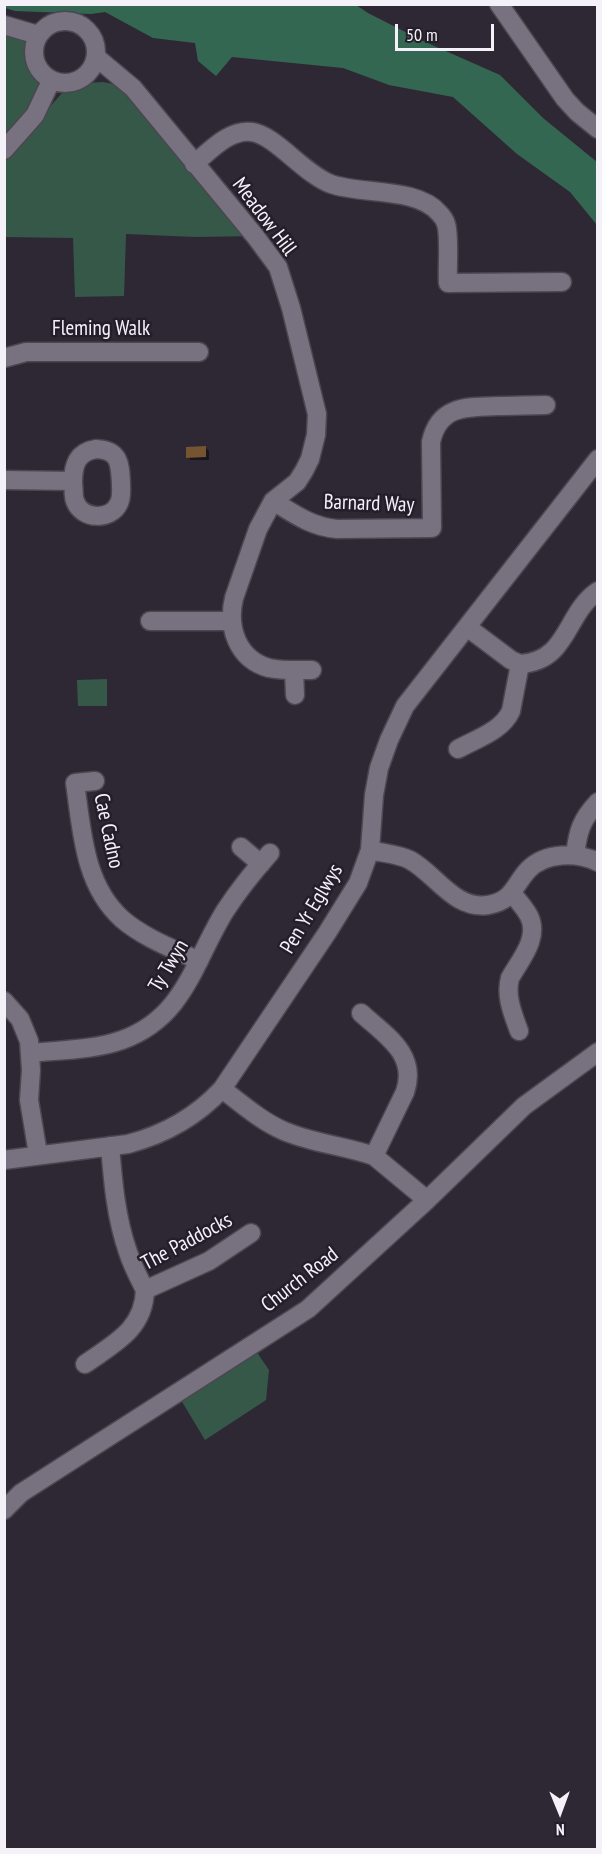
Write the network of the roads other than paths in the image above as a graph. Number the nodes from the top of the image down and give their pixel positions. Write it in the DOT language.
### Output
graph roads {
  1 [pos="499,4"];
  2 [pos="4,25"];
  3 [pos="38,35"];
  4 [pos="96,57"];
  5 [pos="51,81"];
  6 [pos="597,129"];
  7 [pos="4,150"];
  8 [pos="194,164"];
  9 [pos="562,282"];
  10 [pos="199,352"];
  11 [pos="4,358"];
  12 [pos="546,405"];
  13 [pos="597,459"];
  14 [pos="4,480"];
  15 [pos="73,481"];
  16 [pos="273,501"];
  17 [pos="597,591"];
  18 [pos="150,621"];
  19 [pos="232,621"];
  20 [pos="467,627"];
  21 [pos="520,664"];
  22 [pos="295,695"];
  23 [pos="458,749"];
  24 [pos="94,781"];
  25 [pos="597,802"];
  26 [pos="241,847"];
  27 [pos="370,850"];
  28 [pos="575,855"];
  29 [pos="597,862"];
  30 [pos="512,893"];
  31 [pos="199,961"];
  32 [pos="4,1001"];
  33 [pos="361,1013"];
  34 [pos="519,1031"];
  35 [pos="597,1052"];
  36 [pos="31,1053"];
  37 [pos="222,1089"];
  38 [pos="110,1146"];
  39 [pos="38,1154"];
  40 [pos="374,1156"];
  41 [pos="4,1160"];
  42 [pos="427,1200"];
  43 [pos="251,1233"];
  44 [pos="145,1290"];
  45 [pos="84,1364"];
  46 [pos="4,1510"];
  1 -- 6 [label="street"];
  2 -- 3 [label="street"];
  3 -- 4 [label="street"];
  3 -- 5 [label="street"];
  4 -- 5 [label="street"];
  4 -- 8 [label="street, Meadow Hill"];
  5 -- 7 [label="street"];
  8 -- 9 [label="street"];
  8 -- 16 [label="street, Meadow Hill"];
  10 -- 11 [label="street, Fleming Walk"];
  12 -- 16 [label="street, Barnard Way"];
  13 -- 20 [label="street, Pen Yr Eglwys"];
  14 -- 15 [label="street"];
  16 -- 19 [label="street"];
  17 -- 21 [label="street"];
  18 -- 19 [label="street"];
  19 -- 22 [label="street"];
  20 -- 21 [label="street"];
  20 -- 27 [label="street, Pen Yr Eglwys"];
  21 -- 23 [label="street"];
  24 -- 31 [label="street, Cae Cadno"];
  25 -- 28 [label="street"];
  26 -- 31 [label="street, Ty Twyn"];
  27 -- 30 [label="street"];
  27 -- 37 [label="street, Pen Yr Eglwys"];
  28 -- 29 [label="street"];
  28 -- 30 [label="street"];
  30 -- 34 [label="street"];
  31 -- 36 [label="street, Ty Twyn"];
  32 -- 36 [label="street"];
  33 -- 40 [label="street"];
  35 -- 42 [label="street, Church Road"];
  36 -- 39 [label="street"];
  37 -- 38 [label="street, Pen Yr Eglwys"];
  37 -- 40 [label="street"];
  38 -- 39 [label="street, Pen Yr Eglwys"];
  38 -- 44 [label="street, The Paddocks"];
  39 -- 41 [label="street, Pen Yr Eglwys"];
  40 -- 42 [label="street"];
  42 -- 46 [label="street, Church Road"];
  43 -- 44 [label="street, The Paddocks"];
  44 -- 45 [label="street, The Paddocks"];
}
